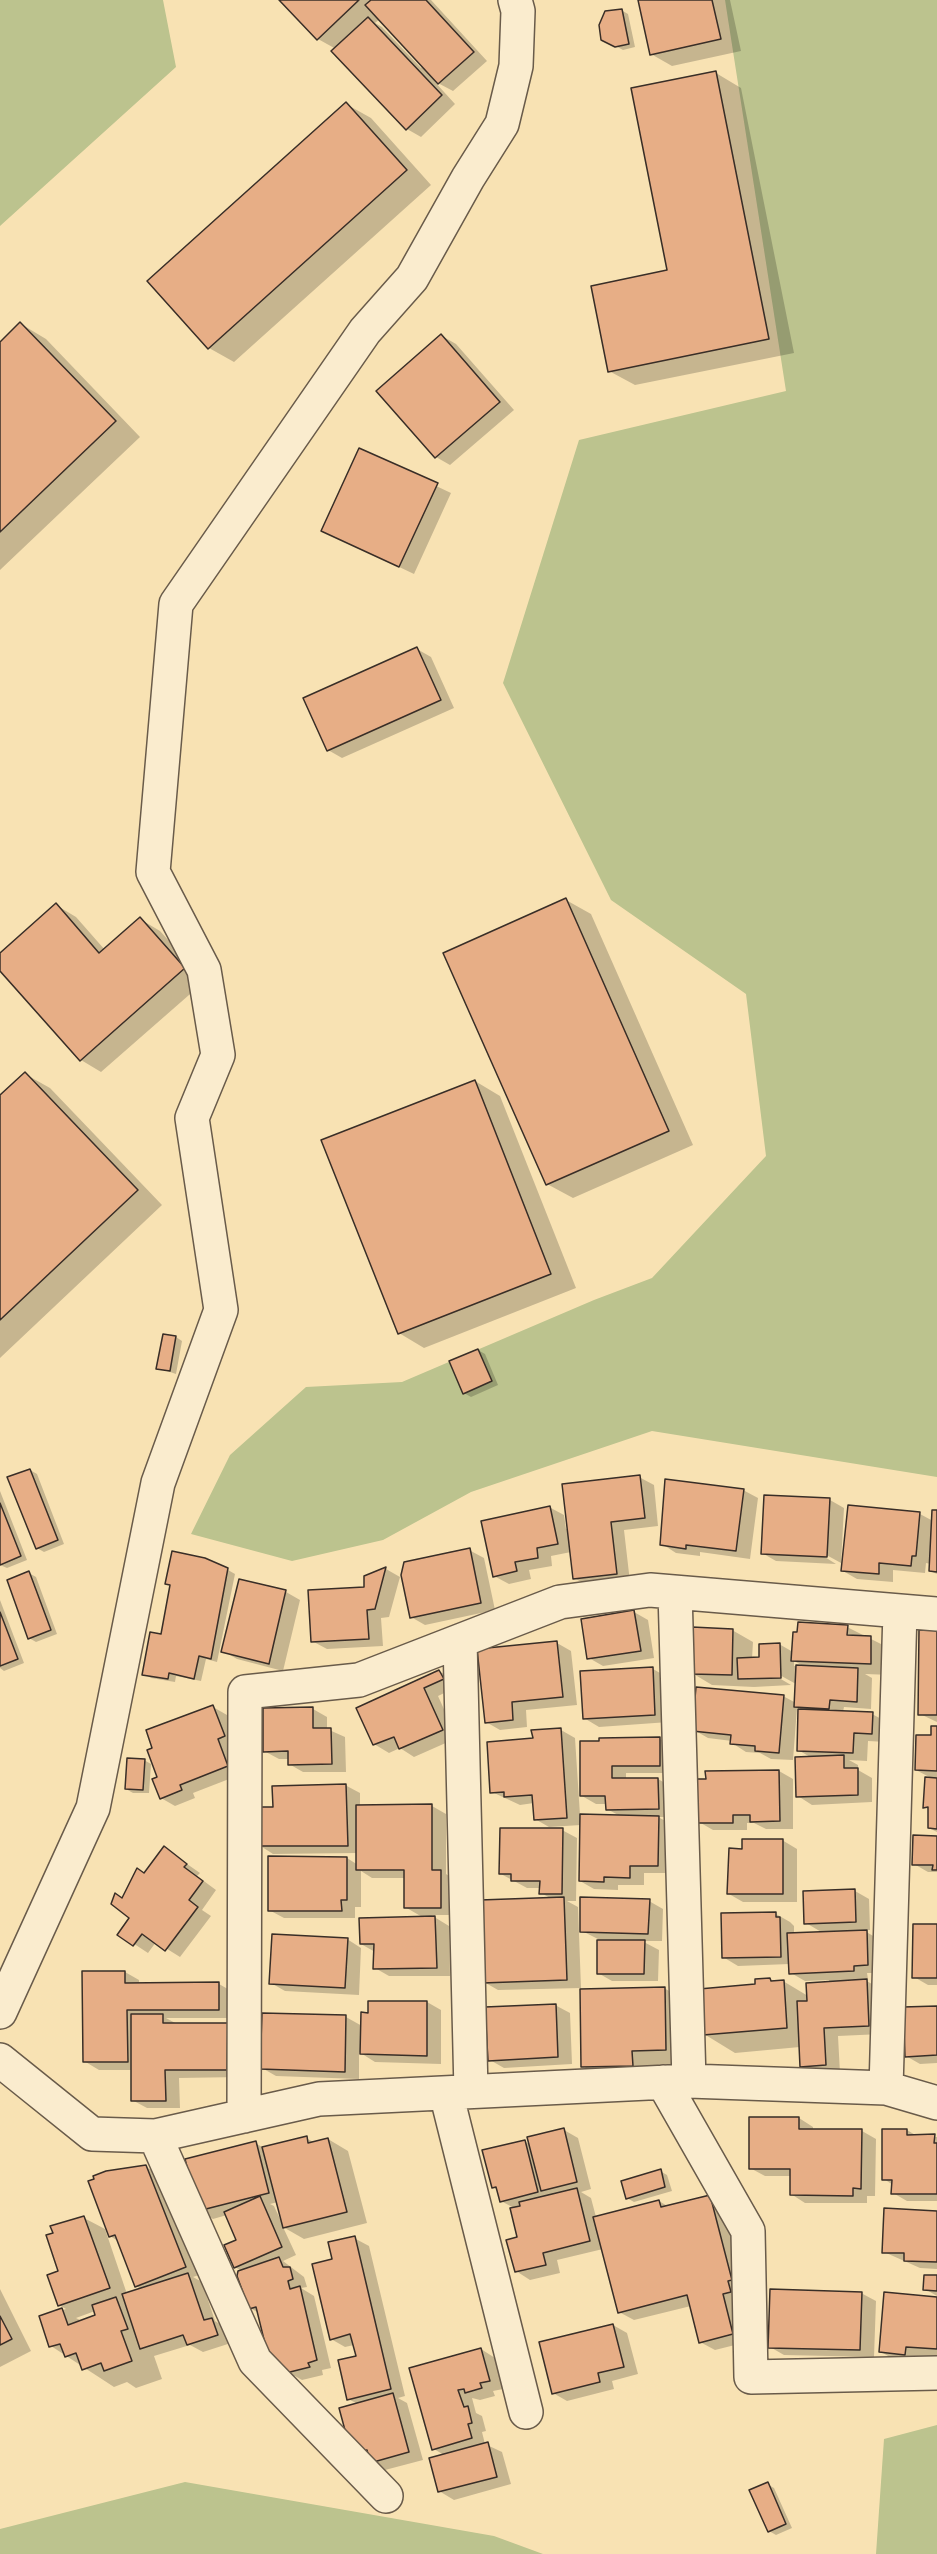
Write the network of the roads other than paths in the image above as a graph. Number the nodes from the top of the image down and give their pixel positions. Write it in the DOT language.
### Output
graph roads {
  1 [pos="515,0"];
  2 [pos="675,1592"];
  3 [pos="900,1611"];
  4 [pos="937,1614"];
  5 [pos="460,1641"];
  6 [pos="0,2012"];
  7 [pos="0,2060"];
  8 [pos="676,2082"];
  9 [pos="886,2088"];
  10 [pos="458,2092"];
  11 [pos="937,2103"];
  12 [pos="244,2116"];
  13 [pos="155,2136"];
  14 [pos="937,2373"];
  15 [pos="526,2412"];
  16 [pos="386,2496"];
  1 -- 6 [label="street"];
  2 -- 3 [label="street"];
  2 -- 5 [label="street"];
  2 -- 8 [label="street"];
  3 -- 4 [label="street"];
  3 -- 9 [label="street"];
  5 -- 10 [label="street"];
  5 -- 12 [label="street"];
  7 -- 13 [label="street"];
  8 -- 9 [label="street"];
  8 -- 10 [label="street"];
  8 -- 14 [label="street"];
  9 -- 11 [label="street"];
  10 -- 12 [label="street"];
  10 -- 15 [label="street"];
  12 -- 13 [label="street"];
  13 -- 16 [label="street"];
}
